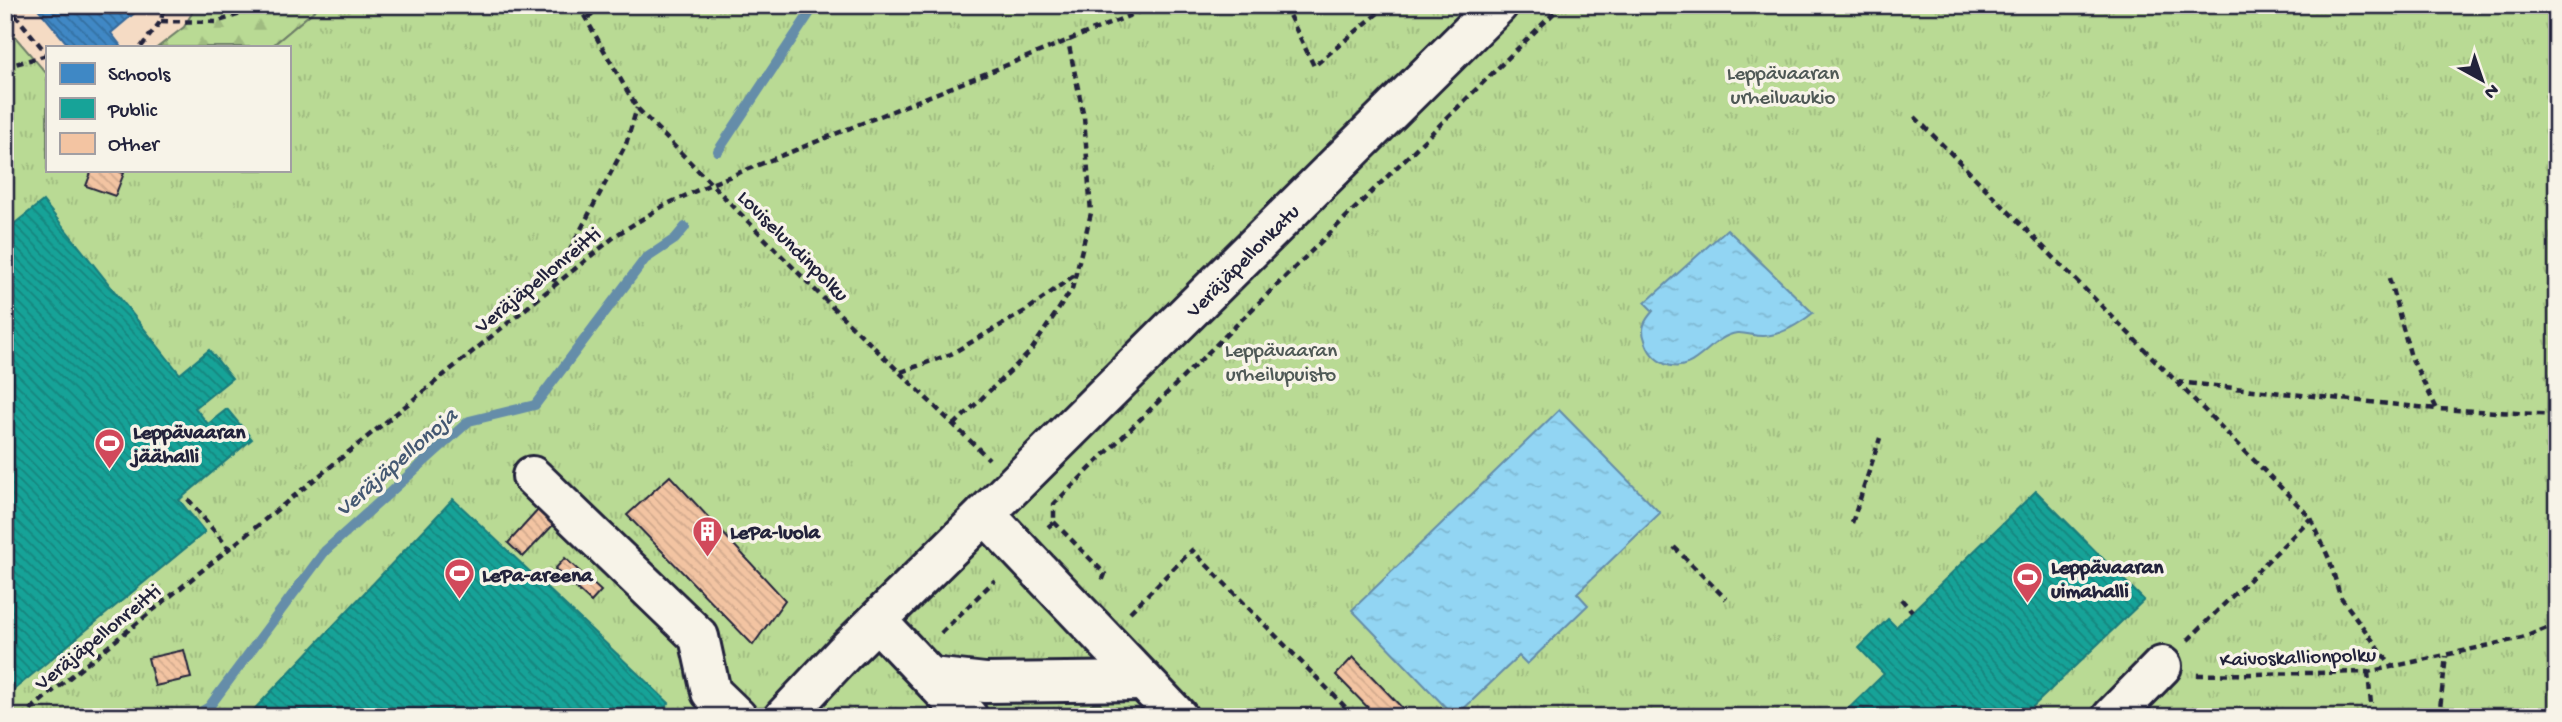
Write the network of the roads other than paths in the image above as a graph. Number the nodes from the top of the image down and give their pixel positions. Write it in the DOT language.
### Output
graph roads {
  1 [pos="1498,5"];
  2 [pos="532,476"];
  3 [pos="985,514"];
  4 [pos="877,621"];
  5 [pos="2162,666"];
  6 [pos="922,668"];
  7 [pos="1144,681"];
  8 [pos="737,717"];
  9 [pos="784,717"];
  10 [pos="968,717"];
  11 [pos="1178,717"];
  12 [pos="2112,717"];
  1 -- 3 [label="street, Veräjäpellonkatu"];
  2 -- 8 [label="street"];
  3 -- 4 [label="street, Veräjäpellonkatu"];
  3 -- 7 [label="street"];
  4 -- 6 [label="street"];
  4 -- 9 [label="street, Veräjäpellonkatu"];
  5 -- 12 [label="street"];
  6 -- 7 [label="street"];
  6 -- 10 [label="street"];
  7 -- 11 [label="street"];
}
